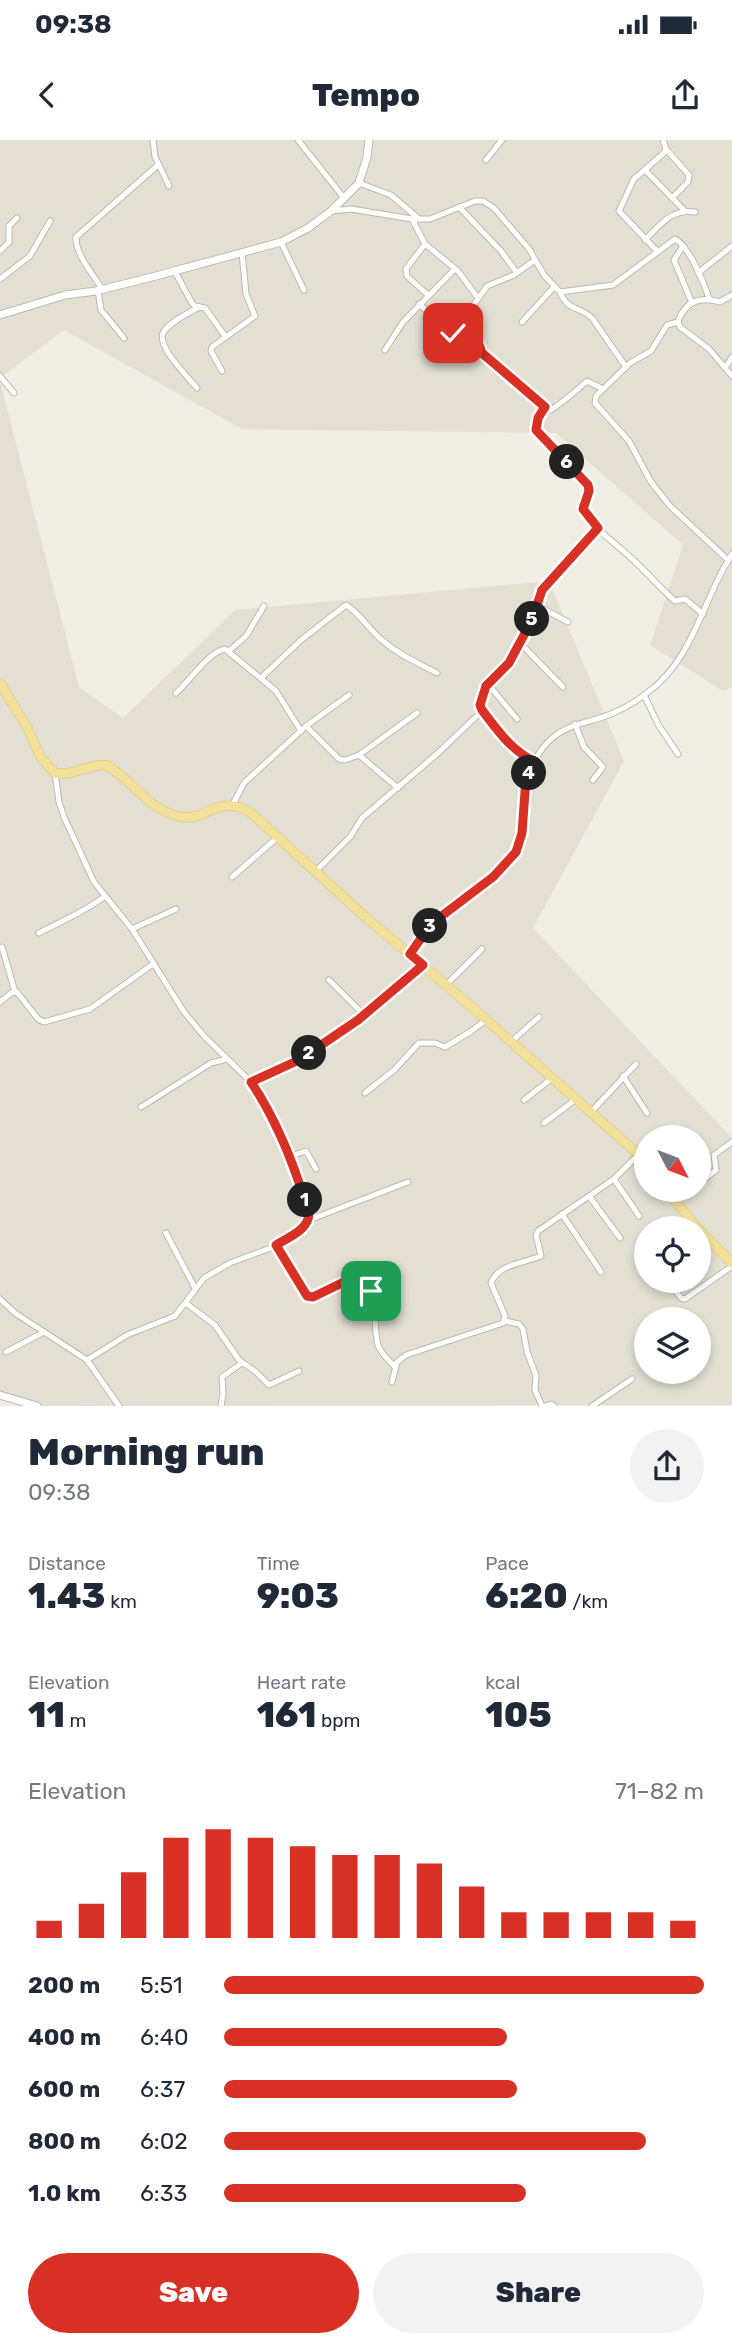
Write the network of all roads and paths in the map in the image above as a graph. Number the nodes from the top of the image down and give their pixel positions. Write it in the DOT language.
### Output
graph roads {
  1 [pos="153,140"];
  2 [pos="298,140"];
  3 [pos="369,140"];
  4 [pos="502,140"];
  5 [pos="663,140"];
  6 [pos="666,149"];
  7 [pos="486,160"];
  8 [pos="158,165"];
  9 [pos="646,171"];
  10 [pos="359,183"];
  11 [pos="169,186"];
  12 [pos="344,198"];
  13 [pos="672,198"];
  14 [pos="459,207"];
  15 [pos="684,210"];
  16 [pos="331,211"];
  17 [pos="695,212"];
  18 [pos="17,218"];
  19 [pos="412,219"];
  20 [pos="419,219"];
  21 [pos="50,221"];
  22 [pos="645,240"];
  23 [pos="281,242"];
  24 [pos="425,244"];
  25 [pos="683,246"];
  26 [pos="732,246"];
  27 [pos="0,251"];
  28 [pos="242,252"];
  29 [pos="658,252"];
  30 [pos="536,260"];
  31 [pos="455,269"];
  32 [pos="174,270"];
  33 [pos="517,273"];
  34 [pos="698,273"];
  35 [pos="0,279"];
  36 [pos="554,287"];
  37 [pos="100,290"];
  38 [pos="304,290"];
  39 [pos="561,292"];
  40 [pos="428,295"];
  41 [pos="732,295"];
  42 [pos="478,298"];
  43 [pos="709,298"];
  44 [pos="692,303"];
  45 [pos="419,304"];
  46 [pos="199,307"];
  47 [pos="469,312"];
  48 [pos="0,315"];
  49 [pos="522,322"];
  50 [pos="678,322"];
  51 [pos="453,333"];
  52 [pos="225,336"];
  53 [pos="124,338"];
  54 [pos="385,350"];
  55 [pos="435,353"];
  56 [pos="732,357"];
  57 [pos="626,367"];
  58 [pos="726,368"];
  59 [pos="222,371"];
  60 [pos="0,376"];
  61 [pos="732,376"];
  62 [pos="197,388"];
  63 [pos="603,389"];
  64 [pos="14,393"];
  65 [pos="545,407"];
  66 [pos="598,528"];
  67 [pos="732,554"];
  68 [pos="728,560"];
  69 [pos="536,605"];
  70 [pos="264,606"];
  71 [pos="703,614"];
  72 [pos="568,622"];
  73 [pos="519,642"];
  74 [pos="229,651"];
  75 [pos="436,673"];
  76 [pos="261,678"];
  77 [pos="0,682"];
  78 [pos="488,684"];
  79 [pos="563,687"];
  80 [pos="176,694"];
  81 [pos="349,695"];
  82 [pos="644,695"];
  83 [pos="4,698"];
  84 [pos="482,710"];
  85 [pos="417,713"];
  86 [pos="517,719"];
  87 [pos="575,724"];
  88 [pos="304,729"];
  89 [pos="678,754"];
  90 [pos="359,755"];
  91 [pos="535,762"];
  92 [pos="55,773"];
  93 [pos="593,780"];
  94 [pos="398,788"];
  95 [pos="233,804"];
  96 [pos="279,836"];
  97 [pos="316,871"];
  98 [pos="232,877"];
  99 [pos="104,897"];
  100 [pos="176,909"];
  101 [pos="132,929"];
  102 [pos="39,933"];
  103 [pos="2,947"];
  104 [pos="482,949"];
  105 [pos="410,954"];
  106 [pos="153,964"];
  107 [pos="423,965"];
  108 [pos="329,980"];
  109 [pos="446,985"];
  110 [pos="15,992"];
  111 [pos="0,1002"];
  112 [pos="364,1015"];
  113 [pos="539,1017"];
  114 [pos="486,1020"];
  115 [pos="511,1042"];
  116 [pos="227,1059"];
  117 [pos="636,1064"];
  118 [pos="623,1076"];
  119 [pos="551,1079"];
  120 [pos="251,1082"];
  121 [pos="365,1093"];
  122 [pos="524,1100"];
  123 [pos="575,1100"];
  124 [pos="141,1107"];
  125 [pos="590,1113"];
  126 [pos="647,1113"];
  127 [pos="544,1123"];
  128 [pos="732,1142"];
  129 [pos="634,1151"];
  130 [pos="291,1156"];
  131 [pos="634,1164"];
  132 [pos="316,1169"];
  133 [pos="711,1174"];
  134 [pos="614,1179"];
  135 [pos="408,1182"];
  136 [pos="589,1196"];
  137 [pos="675,1202"];
  138 [pos="562,1214"];
  139 [pos="639,1216"];
  140 [pos="687,1216"];
  141 [pos="309,1220"];
  142 [pos="166,1233"];
  143 [pos="620,1238"];
  144 [pos="711,1243"];
  145 [pos="276,1245"];
  146 [pos="732,1265"];
  147 [pos="601,1272"];
  148 [pos="711,1281"];
  149 [pos="195,1287"];
  150 [pos="677,1293"];
  151 [pos="694,1293"];
  152 [pos="0,1299"];
  153 [pos="187,1304"];
  154 [pos="505,1321"];
  155 [pos="44,1332"];
  156 [pos="6,1352"];
  157 [pos="87,1360"];
  158 [pos="242,1363"];
  159 [pos="395,1367"];
  160 [pos="299,1371"];
  161 [pos="632,1379"];
  162 [pos="393,1382"];
  163 [pos="0,1395"];
  164 [pos="37,1405"];
  165 [pos="119,1405"];
  166 [pos="221,1405"];
  167 [pos="543,1405"];
  168 [pos="554,1405"];
  169 [pos="592,1405"];
  1 -- 8 [label="street"];
  2 -- 12 [label="street"];
  3 -- 10 [label="street"];
  4 -- 7 [label="street"];
  5 -- 6 [label="street"];
  6 -- 9 [label="street"];
  6 -- 13 [label="street"];
  8 -- 11 [label="street"];
  8 -- 37 [label="street"];
  9 -- 13 [label="street"];
  9 -- 22 [label="street"];
  10 -- 12 [label="street"];
  10 -- 20 [label="street"];
  12 -- 16 [label="street"];
  13 -- 15 [label="street"];
  14 -- 20 [label="street"];
  14 -- 30 [label="street"];
  14 -- 33 [label="street"];
  15 -- 17 [label="street"];
  15 -- 22 [label="street"];
  16 -- 19 [label="street"];
  16 -- 23 [label="street"];
  18 -- 27 [label="street"];
  19 -- 20 [label="street"];
  19 -- 24 [label="street"];
  21 -- 35 [label="street"];
  22 -- 29 [label="street"];
  23 -- 28 [label="street"];
  23 -- 38 [label="street"];
  24 -- 31 [label="street"];
  24 -- 40 [label="street"];
  25 -- 29 [label="street"];
  25 -- 34 [label="street"];
  25 -- 44 [label="street"];
  26 -- 34 [label="street"];
  28 -- 32 [label="street"];
  28 -- 52 [label="street"];
  29 -- 39 [label="street"];
  30 -- 33 [label="street"];
  30 -- 36 [label="street"];
  31 -- 40 [label="street"];
  31 -- 42 [label="street"];
  32 -- 37 [label="street"];
  32 -- 46 [label="street"];
  33 -- 42 [label="street"];
  34 -- 43 [label="street"];
  36 -- 39 [label="street"];
  36 -- 49 [label="street"];
  37 -- 48 [label="street"];
  37 -- 53 [label="street"];
  39 -- 57 [label="street"];
  40 -- 45 [label="street"];
  41 -- 43 [label="street"];
  42 -- 47 [label="street"];
  43 -- 44 [label="street"];
  44 -- 50 [label="street"];
  45 -- 51 [label="street"];
  45 -- 54 [label="street"];
  46 -- 52 [label="street"];
  46 -- 62 [label="street"];
  47 -- 51 [label="street"];
  47 -- 65 [label="street"];
  50 -- 57 [label="street"];
  50 -- 58 [label="street"];
  51 -- 55 [label="street"];
  52 -- 59 [label="street"];
  56 -- 58 [label="street"];
  57 -- 63 [label="street"];
  58 -- 61 [label="street"];
  60 -- 64 [label="street"];
  63 -- 65 [label="street"];
  63 -- 68 [label="street"];
  65 -- 66 [label="street"];
  66 -- 69 [label="street"];
  66 -- 71 [label="street"];
  67 -- 68 [label="street"];
  68 -- 71 [label="street"];
  69 -- 72 [label="street"];
  69 -- 73 [label="street"];
  70 -- 74 [label="street"];
  71 -- 82 [label="street"];
  73 -- 78 [label="street"];
  73 -- 79 [label="street"];
  74 -- 76 [label="street"];
  74 -- 80 [label="street"];
  75 -- 76 [label="street"];
  76 -- 88 [label="street"];
  77 -- 83 [label="main road"];
  78 -- 84 [label="street"];
  78 -- 86 [label="street"];
  81 -- 88 [label="street"];
  82 -- 87 [label="street"];
  82 -- 89 [label="street"];
  83 -- 92 [label="main road"];
  84 -- 91 [label="street"];
  84 -- 94 [label="street"];
  85 -- 90 [label="street"];
  87 -- 91 [label="street"];
  87 -- 93 [label="street"];
  88 -- 90 [label="street"];
  88 -- 95 [label="street"];
  90 -- 94 [label="street"];
  91 -- 105 [label="street"];
  92 -- 95 [label="main road"];
  92 -- 99 [label="street"];
  94 -- 97 [label="street"];
  95 -- 96 [label="main road"];
  96 -- 97 [label="main road"];
  96 -- 98 [label="street"];
  97 -- 105 [label="main road"];
  99 -- 101 [label="street"];
  99 -- 102 [label="street"];
  100 -- 101 [label="street"];
  101 -- 106 [label="street"];
  103 -- 110 [label="street"];
  104 -- 109 [label="street"];
  105 -- 107 [label="main road"];
  106 -- 110 [label="street"];
  106 -- 116 [label="street"];
  107 -- 109 [label="main road"];
  107 -- 112 [label="street"];
  108 -- 112 [label="street"];
  109 -- 114 [label="main road"];
  110 -- 111 [label="street"];
  112 -- 120 [label="street"];
  113 -- 115 [label="street"];
  114 -- 115 [label="main road"];
  114 -- 121 [label="street"];
  115 -- 119 [label="main road"];
  116 -- 120 [label="street"];
  116 -- 124 [label="street"];
  117 -- 118 [label="street"];
  118 -- 125 [label="street"];
  118 -- 126 [label="street"];
  119 -- 122 [label="street"];
  119 -- 123 [label="main road"];
  120 -- 130 [label="street"];
  123 -- 125 [label="main road"];
  123 -- 127 [label="street"];
  125 -- 129 [label="main road"];
  128 -- 133 [label="street"];
  130 -- 132 [label="street"];
  130 -- 141 [label="street"];
  131 -- 134 [label="street"];
  134 -- 136 [label="street"];
  134 -- 139 [label="street"];
  135 -- 141 [label="street"];
  136 -- 138 [label="street"];
  136 -- 143 [label="street"];
  137 -- 140 [label="main road"];
  138 -- 147 [label="street"];
  138 -- 154 [label="street"];
  141 -- 145 [label="street"];
  142 -- 149 [label="street"];
  144 -- 146 [label="main road"];
  145 -- 149 [label="street"];
  145 -- 159 [label="street"];
  146 -- 148 [label="street"];
  149 -- 153 [label="street"];
  150 -- 151 [label="street"];
  152 -- 155 [label="street"];
  153 -- 157 [label="street"];
  153 -- 158 [label="street"];
  154 -- 159 [label="street"];
  154 -- 167 [label="street"];
  155 -- 156 [label="street"];
  155 -- 157 [label="street"];
  157 -- 165 [label="street"];
  158 -- 160 [label="street"];
  158 -- 166 [label="street"];
  159 -- 162 [label="street"];
  161 -- 169 [label="street"];
  163 -- 164 [label="street"];
  167 -- 168 [label="street"];
}
